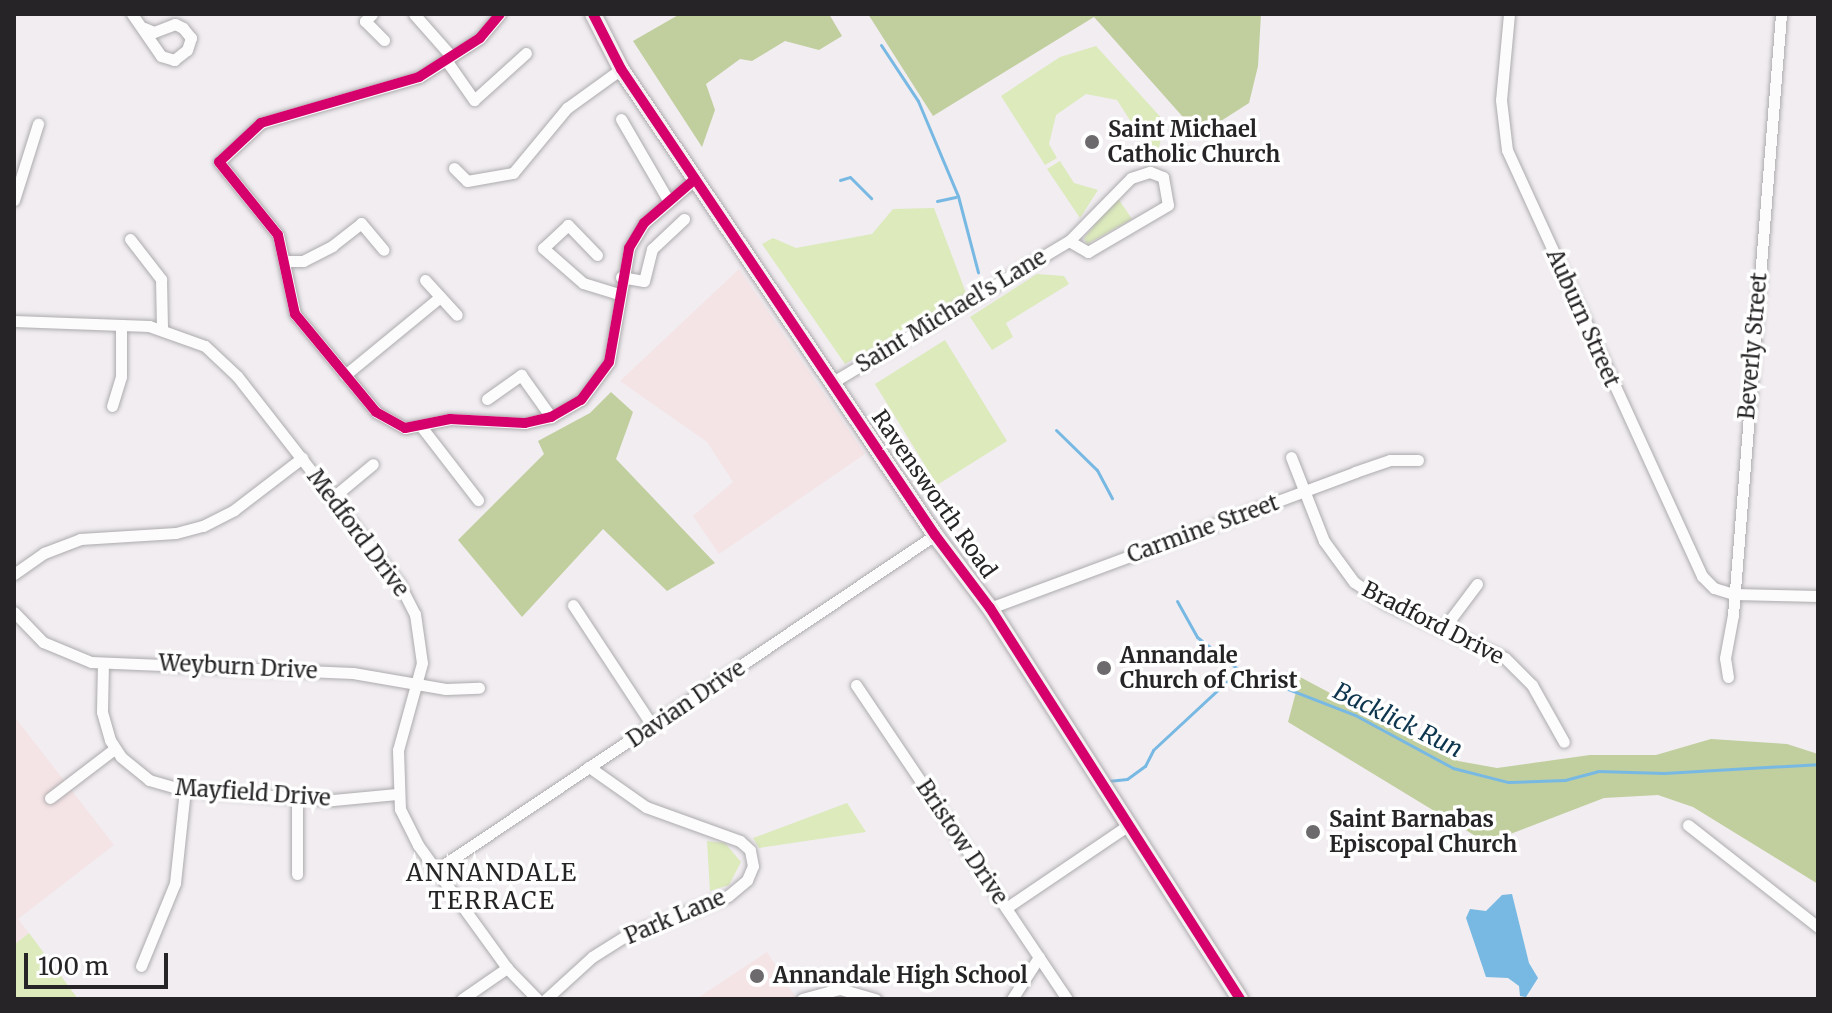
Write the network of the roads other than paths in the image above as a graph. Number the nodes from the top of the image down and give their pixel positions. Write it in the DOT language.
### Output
graph roads {
  1 [pos="132,14"];
  2 [pos="372,14"];
  3 [pos="414,14"];
  4 [pos="500,14"];
  5 [pos="580,14"];
  6 [pos="593,14"];
  7 [pos="1509,14"];
  8 [pos="1781,14"];
  9 [pos="144,28"];
  10 [pos="384,40"];
  11 [pos="526,53"];
  12 [pos="448,58"];
  13 [pos="621,69"];
  14 [pos="621,119"];
  15 [pos="38,124"];
  16 [pos="454,168"];
  17 [pos="695,179"];
  18 [pos="14,200"];
  19 [pos="668,200"];
  20 [pos="684,219"];
  21 [pos="130,239"];
  22 [pos="1069,241"];
  23 [pos="384,250"];
  24 [pos="597,255"];
  25 [pos="286,261"];
  26 [pos="621,277"];
  27 [pos="425,280"];
  28 [pos="620,294"];
  29 [pos="440,297"];
  30 [pos="457,315"];
  31 [pos="14,321"];
  32 [pos="121,325"];
  33 [pos="162,328"];
  34 [pos="345,375"];
  35 [pos="833,382"];
  36 [pos="487,399"];
  37 [pos="112,406"];
  38 [pos="551,417"];
  39 [pos="420,425"];
  40 [pos="1291,457"];
  41 [pos="302,458"];
  42 [pos="1418,460"];
  43 [pos="373,464"];
  44 [pos="1305,491"];
  45 [pos="332,498"];
  46 [pos="478,500"];
  47 [pos="935,535"];
  48 [pos="14,574"];
  49 [pos="1477,584"];
  50 [pos="1734,594"];
  51 [pos="1818,596"];
  52 [pos="573,605"];
  53 [pos="990,608"];
  54 [pos="14,612"];
  55 [pos="1444,628"];
  56 [pos="103,663"];
  57 [pos="1728,677"];
  58 [pos="420,682"];
  59 [pos="856,685"];
  60 [pos="479,688"];
  61 [pos="653,727"];
  62 [pos="1564,742"];
  63 [pos="114,749"];
  64 [pos="589,767"];
  65 [pos="185,790"];
  66 [pos="397,794"];
  67 [pos="297,797"];
  68 [pos="50,798"];
  69 [pos="1688,825"];
  70 [pos="1127,826"];
  71 [pos="436,870"];
  72 [pos="297,874"];
  73 [pos="1006,908"];
  74 [pos="1818,927"];
  75 [pos="1039,957"];
  76 [pos="141,966"];
  77 [pos="507,968"];
  78 [pos="462,999"];
  79 [pos="537,999"];
  80 [pos="546,999"];
  81 [pos="802,999"];
  82 [pos="876,999"];
  83 [pos="1012,999"];
  84 [pos="1067,999"];
  85 [pos="1240,999"];
  1 -- 9 [label="street"];
  2 -- 10 [label="street"];
  3 -- 12 [label="street"];
  4 -- 12 [label="street"];
  5 -- 13 [label="main road, Ravensworth Road"];
  6 -- 13 [label="main road, Ravensworth Road"];
  7 -- 50 [label="street, Auburn Street"];
  8 -- 50 [label="street, Beverly Street"];
  11 -- 12 [label="street"];
  12 -- 25 [label="street"];
  13 -- 16 [label="street"];
  13 -- 17 [label="main road, Ravensworth Road"];
  14 -- 19 [label="street"];
  15 -- 18 [label="street"];
  17 -- 19 [label="street"];
  17 -- 35 [label="main road, Ravensworth Road"];
  19 -- 26 [label="street"];
  20 -- 26 [label="street"];
  21 -- 33 [label="street"];
  22 -- 22 [label="street, Saint Michael's Lane"];
  22 -- 35 [label="street, Saint Michael's Lane"];
  23 -- 25 [label="street"];
  24 -- 28 [label="street"];
  25 -- 34 [label="street"];
  26 -- 28 [label="street"];
  27 -- 29 [label="street"];
  28 -- 38 [label="street"];
  29 -- 30 [label="street"];
  29 -- 34 [label="street"];
  31 -- 32 [label="street, Medford Drive"];
  32 -- 33 [label="street, Medford Drive"];
  32 -- 37 [label="street"];
  33 -- 41 [label="street, Medford Drive"];
  34 -- 39 [label="street"];
  35 -- 47 [label="main road, Ravensworth Road"];
  36 -- 38 [label="street"];
  38 -- 39 [label="street"];
  39 -- 46 [label="street"];
  40 -- 44 [label="street, Bradford Drive"];
  41 -- 45 [label="street, Medford Drive"];
  41 -- 48 [label="street"];
  42 -- 44 [label="street, Carmine Street"];
  43 -- 45 [label="street"];
  44 -- 53 [label="street, Carmine Street"];
  44 -- 55 [label="street, Bradford Drive"];
  45 -- 58 [label="street, Medford Drive"];
  47 -- 53 [label="main road, Ravensworth Road"];
  47 -- 61 [label="street, Davian Drive"];
  49 -- 55 [label="street"];
  50 -- 51 [label="street"];
  50 -- 57 [label="street, Beverly Street"];
  52 -- 61 [label="street"];
  53 -- 70 [label="main road, Ravensworth Road"];
  54 -- 56 [label="street, Weyburn Drive"];
  55 -- 62 [label="street, Bradford Drive"];
  56 -- 58 [label="street, Weyburn Drive"];
  56 -- 63 [label="street"];
  58 -- 60 [label="street, Weyburn Drive"];
  58 -- 66 [label="street, Medford Drive"];
  59 -- 73 [label="street, Bristow Drive"];
  61 -- 64 [label="street, Davian Drive"];
  63 -- 65 [label="street, Mayfield Drive"];
  63 -- 68 [label="street"];
  64 -- 71 [label="street, Davian Drive"];
  64 -- 80 [label="street, Park Lane"];
  65 -- 67 [label="street, Mayfield Drive"];
  65 -- 76 [label="street"];
  66 -- 67 [label="street, Mayfield Drive"];
  66 -- 71 [label="street, Medford Drive"];
  67 -- 72 [label="street"];
  69 -- 74 [label="street"];
  70 -- 73 [label="street"];
  70 -- 85 [label="main road, Ravensworth Road"];
  71 -- 77 [label="street, Medford Drive"];
  73 -- 75 [label="street, Bristow Drive"];
  75 -- 83 [label="street"];
  75 -- 84 [label="street, Bristow Drive"];
  77 -- 78 [label="street"];
  77 -- 79 [label="street, Medford Drive"];
  81 -- 82 [label="street"];
}
